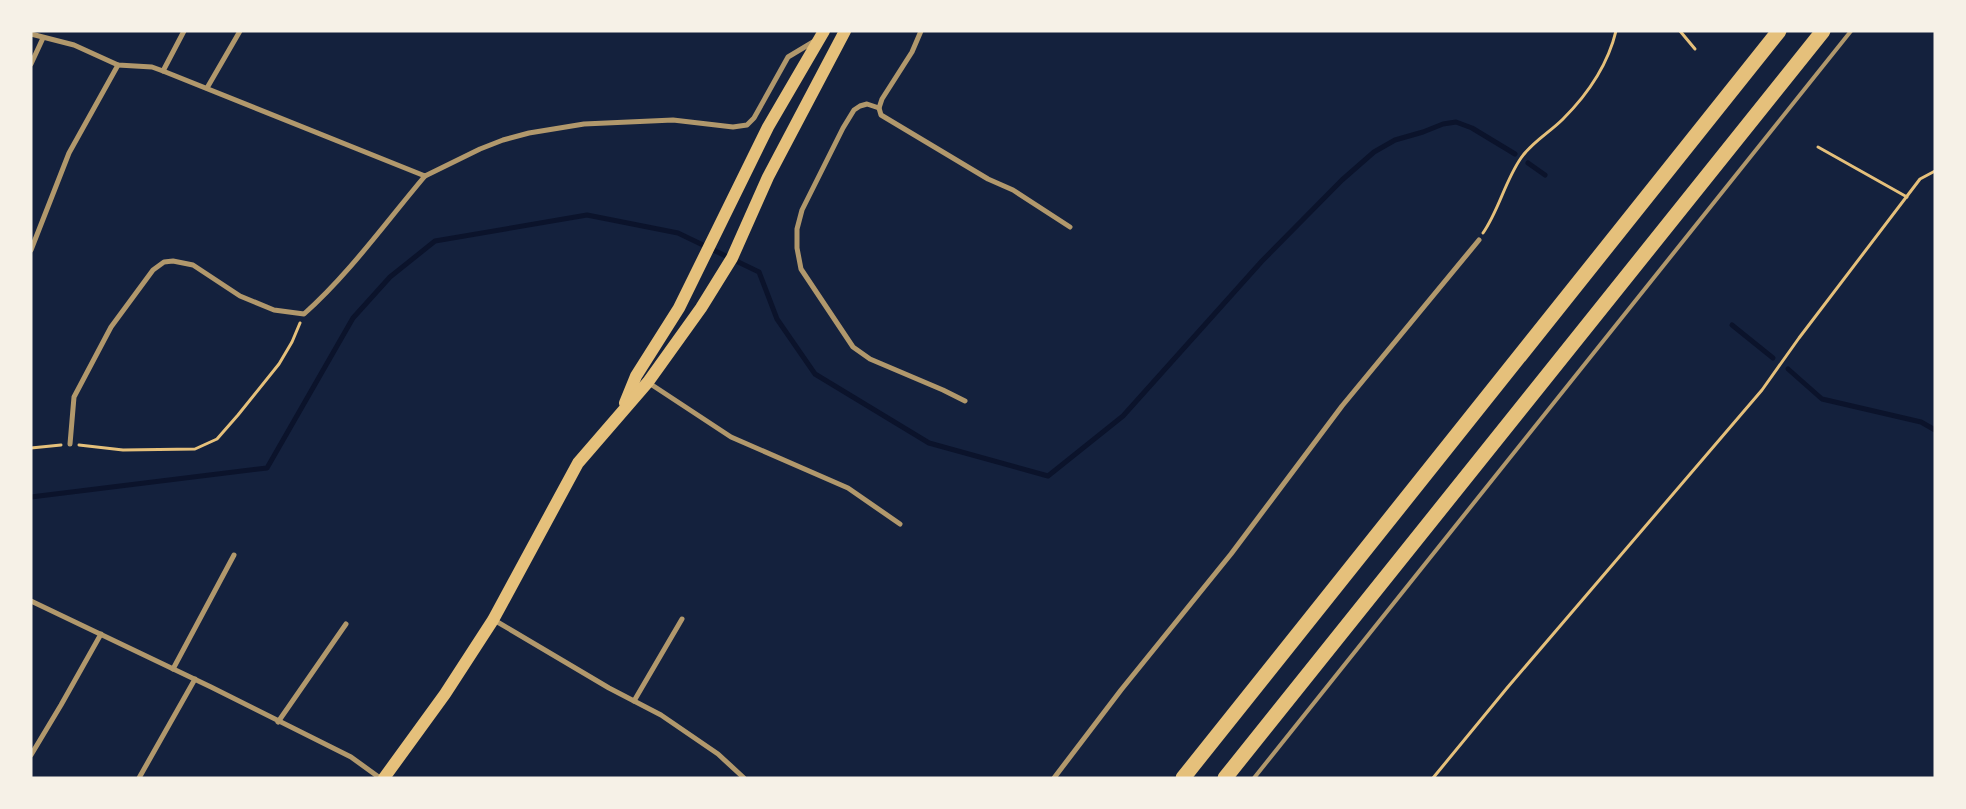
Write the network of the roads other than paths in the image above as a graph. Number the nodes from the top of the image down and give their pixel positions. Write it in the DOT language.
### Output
graph roads {
  1 [pos="184,31"];
  2 [pos="240,31"];
  3 [pos="845,31"];
  4 [pos="921,31"];
  5 [pos="1779,31"];
  6 [pos="1823,31"];
  7 [pos="1851,31"];
  8 [pos="31,34"];
  9 [pos="822,34"];
  10 [pos="43,38"];
  11 [pos="31,64"];
  12 [pos="118,65"];
  13 [pos="163,71"];
  14 [pos="207,88"];
  15 [pos="879,108"];
  16 [pos="424,176"];
  17 [pos="1070,227"];
  18 [pos="1479,240"];
  19 [pos="31,250"];
  20 [pos="648,382"];
  21 [pos="965,401"];
  22 [pos="621,413"];
  23 [pos="70,444"];
  24 [pos="900,524"];
  25 [pos="234,555"];
  26 [pos="31,601"];
  27 [pos="682,619"];
  28 [pos="493,620"];
  29 [pos="346,624"];
  30 [pos="100,634"];
  31 [pos="173,669"];
  32 [pos="195,679"];
  33 [pos="634,701"];
  34 [pos="278,722"];
  35 [pos="31,755"];
  36 [pos="139,778"];
  37 [pos="382,778"];
  38 [pos="744,778"];
  39 [pos="1054,778"];
  40 [pos="1183,778"];
  41 [pos="1225,778"];
  42 [pos="1254,778"];
  1 -- 13 [label="street"];
  2 -- 14 [label="street"];
  3 -- 20 [label="main road"];
  4 -- 15 [label="street"];
  5 -- 40 [label="highway"];
  6 -- 41 [label="highway"];
  7 -- 42 [label="lane"];
  8 -- 10 [label="street"];
  9 -- 16 [label="street"];
  9 -- 22 [label="main road"];
  10 -- 11 [label="street"];
  10 -- 12 [label="street"];
  12 -- 13 [label="street"];
  12 -- 19 [label="street"];
  13 -- 14 [label="street"];
  14 -- 16 [label="street"];
  15 -- 17 [label="street"];
  15 -- 21 [label="street"];
  16 -- 23 [label="street"];
  18 -- 39 [label="street"];
  20 -- 22 [label="main road"];
  20 -- 24 [label="street"];
  22 -- 28 [label="main road"];
  25 -- 31 [label="street"];
  26 -- 30 [label="street"];
  27 -- 33 [label="street"];
  28 -- 33 [label="street"];
  28 -- 37 [label="main road"];
  29 -- 34 [label="street"];
  30 -- 31 [label="street"];
  30 -- 35 [label="street"];
  31 -- 32 [label="street"];
  32 -- 34 [label="street"];
  32 -- 36 [label="street"];
  33 -- 38 [label="street"];
  34 -- 37 [label="street"];
}
